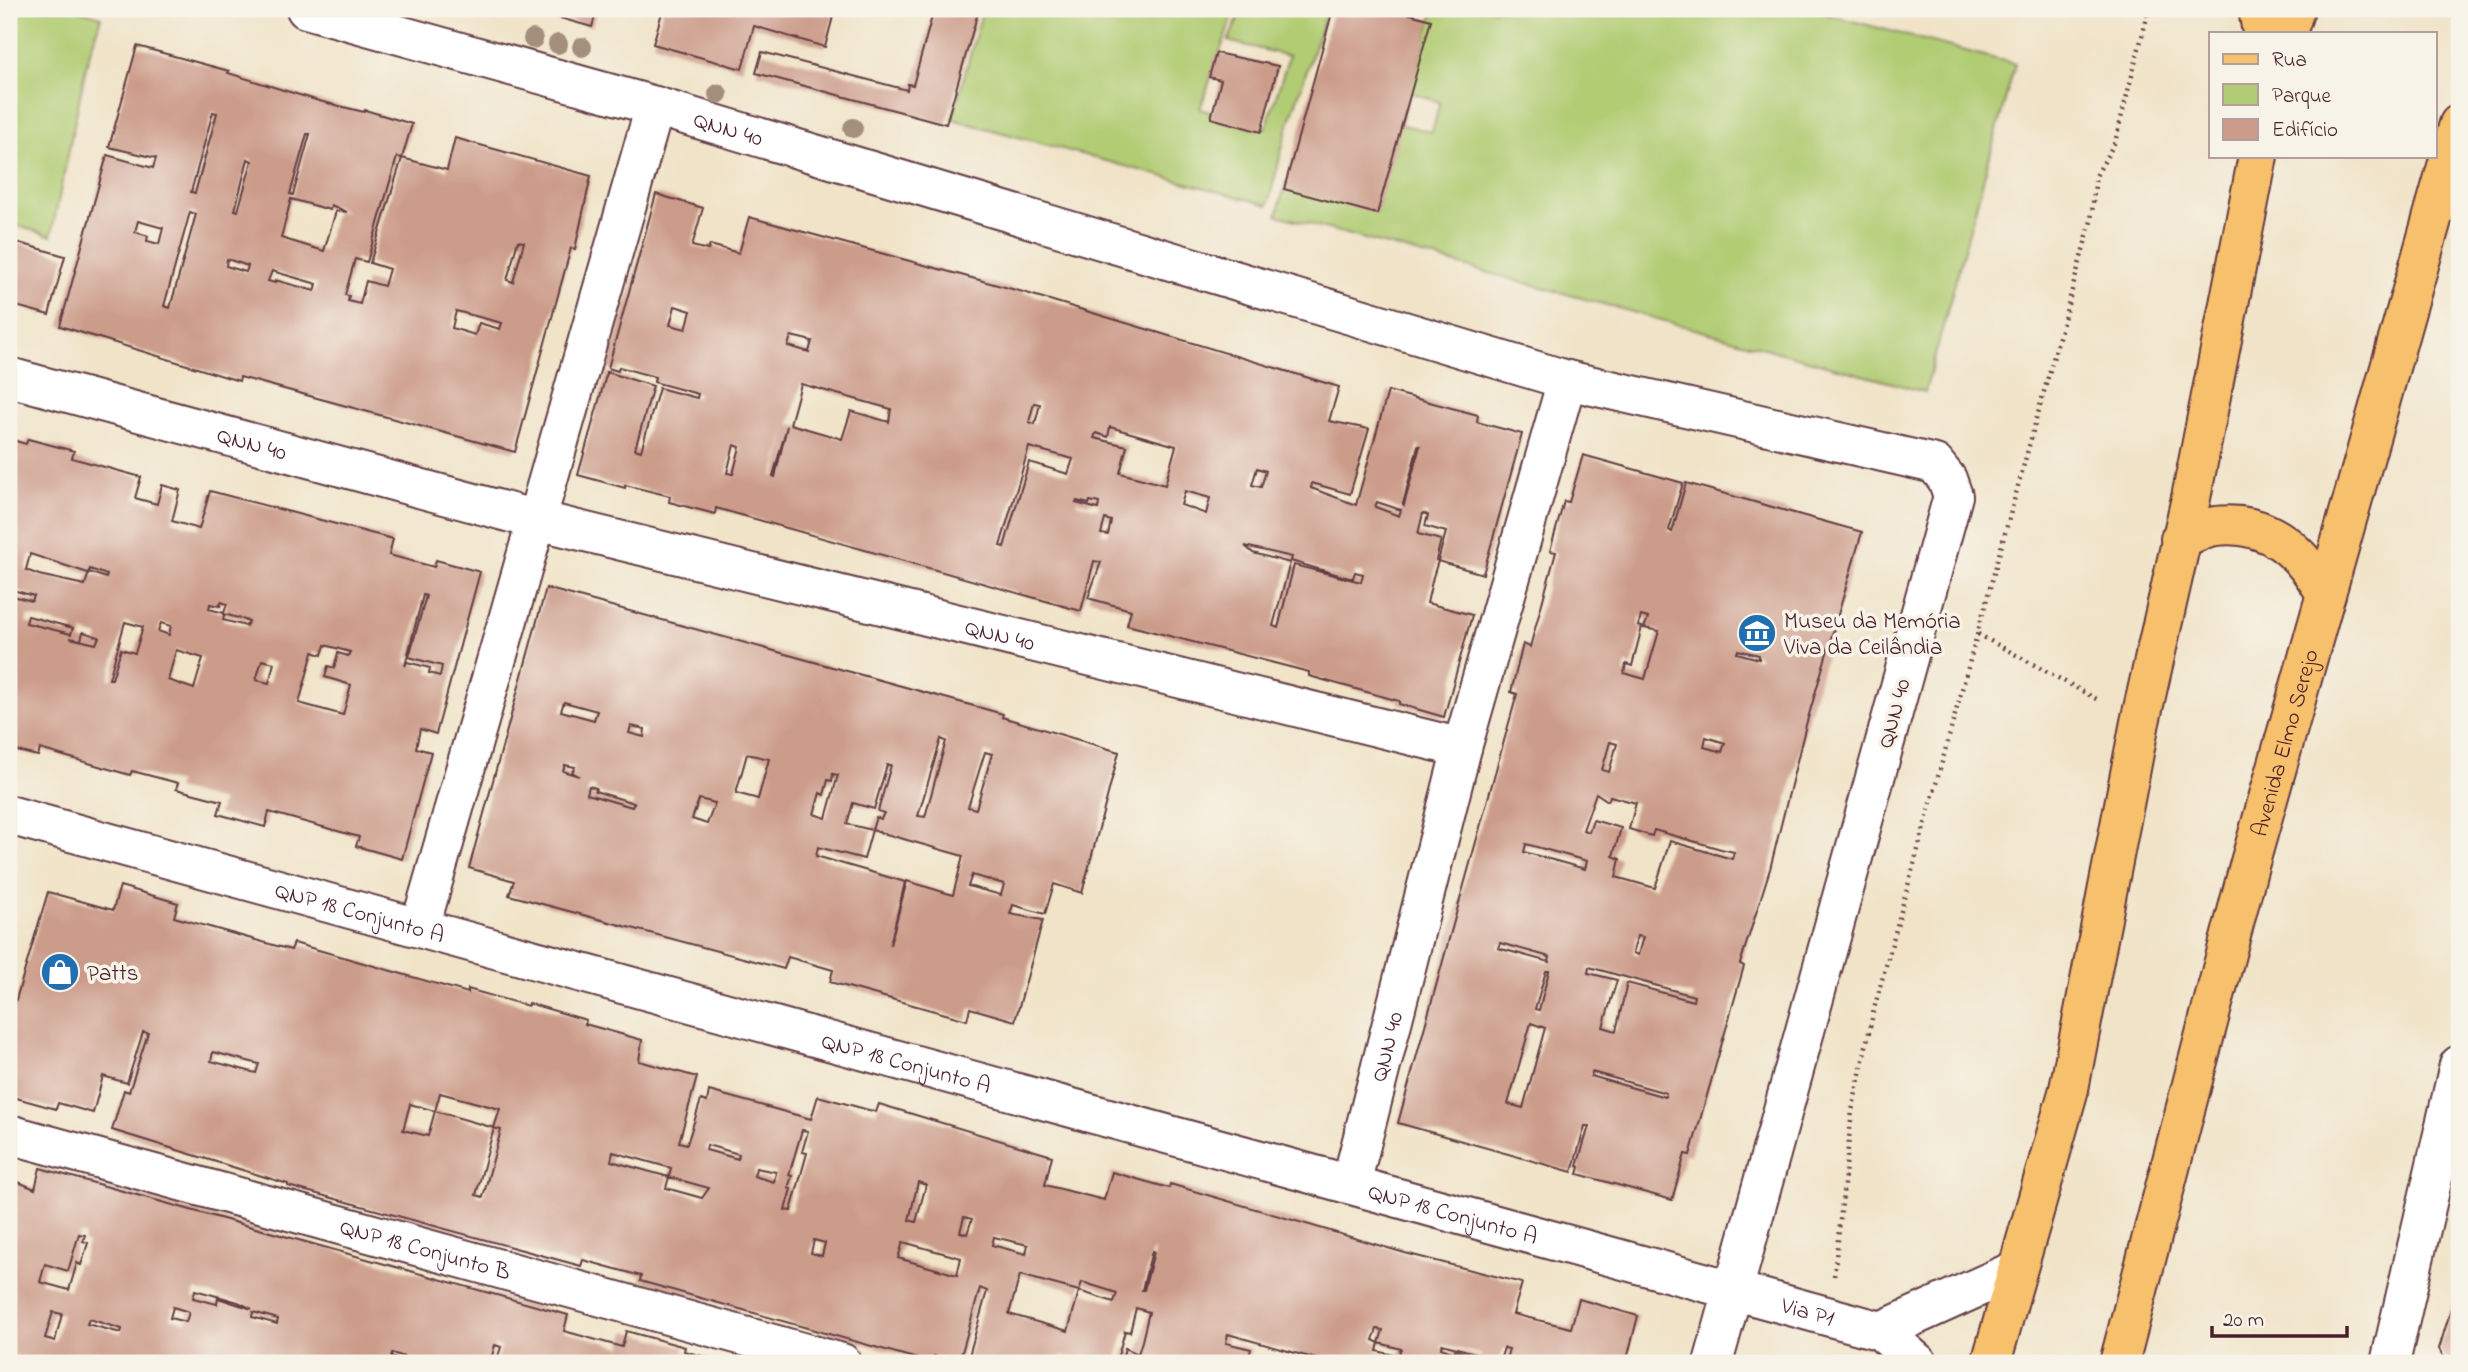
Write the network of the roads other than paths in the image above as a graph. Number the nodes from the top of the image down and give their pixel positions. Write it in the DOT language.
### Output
graph roads {
  1 [pos="306,9"];
  2 [pos="2258,9"];
  3 [pos="2295,9"];
  4 [pos="2262,32"];
  5 [pos="2287,32"];
  6 [pos="655,106"];
  7 [pos="2459,124"];
  8 [pos="2258,158"];
  9 [pos="9,377"];
  10 [pos="1567,380"];
  11 [pos="537,520"];
  12 [pos="2180,539"];
  13 [pos="2326,594"];
  14 [pos="1462,748"];
  15 [pos="9,815"];
  16 [pos="420,927"];
  17 [pos="2459,1065"];
  18 [pos="9,1134"];
  19 [pos="1351,1184"];
  20 [pos="2016,1270"];
  21 [pos="1733,1290"];
  22 [pos="1881,1331"];
  23 [pos="2123,1362"];
  24 [pos="842,1363"];
  25 [pos="1713,1363"];
  26 [pos="1919,1363"];
  27 [pos="1991,1363"];
  28 [pos="2390,1363"];
  1 -- 6 [label="street, QNN 40"];
  2 -- 4 [label="main road"];
  3 -- 5 [label="main road"];
  6 -- 10 [label="street, QNN 40"];
  6 -- 11 [label="street"];
  7 -- 13 [label="main road, Avenida Elmo Serejo"];
  8 -- 12 [label="main road"];
  9 -- 11 [label="street, QNN 40"];
  10 -- 14 [label="street, QNN 40"];
  10 -- 21 [label="street, QNN 40"];
  11 -- 14 [label="street, QNN 40"];
  11 -- 16 [label="street"];
  12 -- 13 [label="main road"];
  12 -- 20 [label="main road"];
  13 -- 23 [label="main road, Avenida Elmo Serejo"];
  14 -- 19 [label="street, QNN 40"];
  15 -- 16 [label="street, QNP 18 Conjunto A"];
  16 -- 19 [label="street, QNP 18 Conjunto A"];
  17 -- 28 [label="street"];
  18 -- 24 [label="street, QNP 18 Conjunto B"];
  19 -- 21 [label="street, QNP 18 Conjunto A"];
  20 -- 22 [label="street"];
  20 -- 27 [label="main road"];
  21 -- 22 [label="street, Via P1"];
  21 -- 25 [label="street"];
  22 -- 26 [label="street, Via P1"];
}
